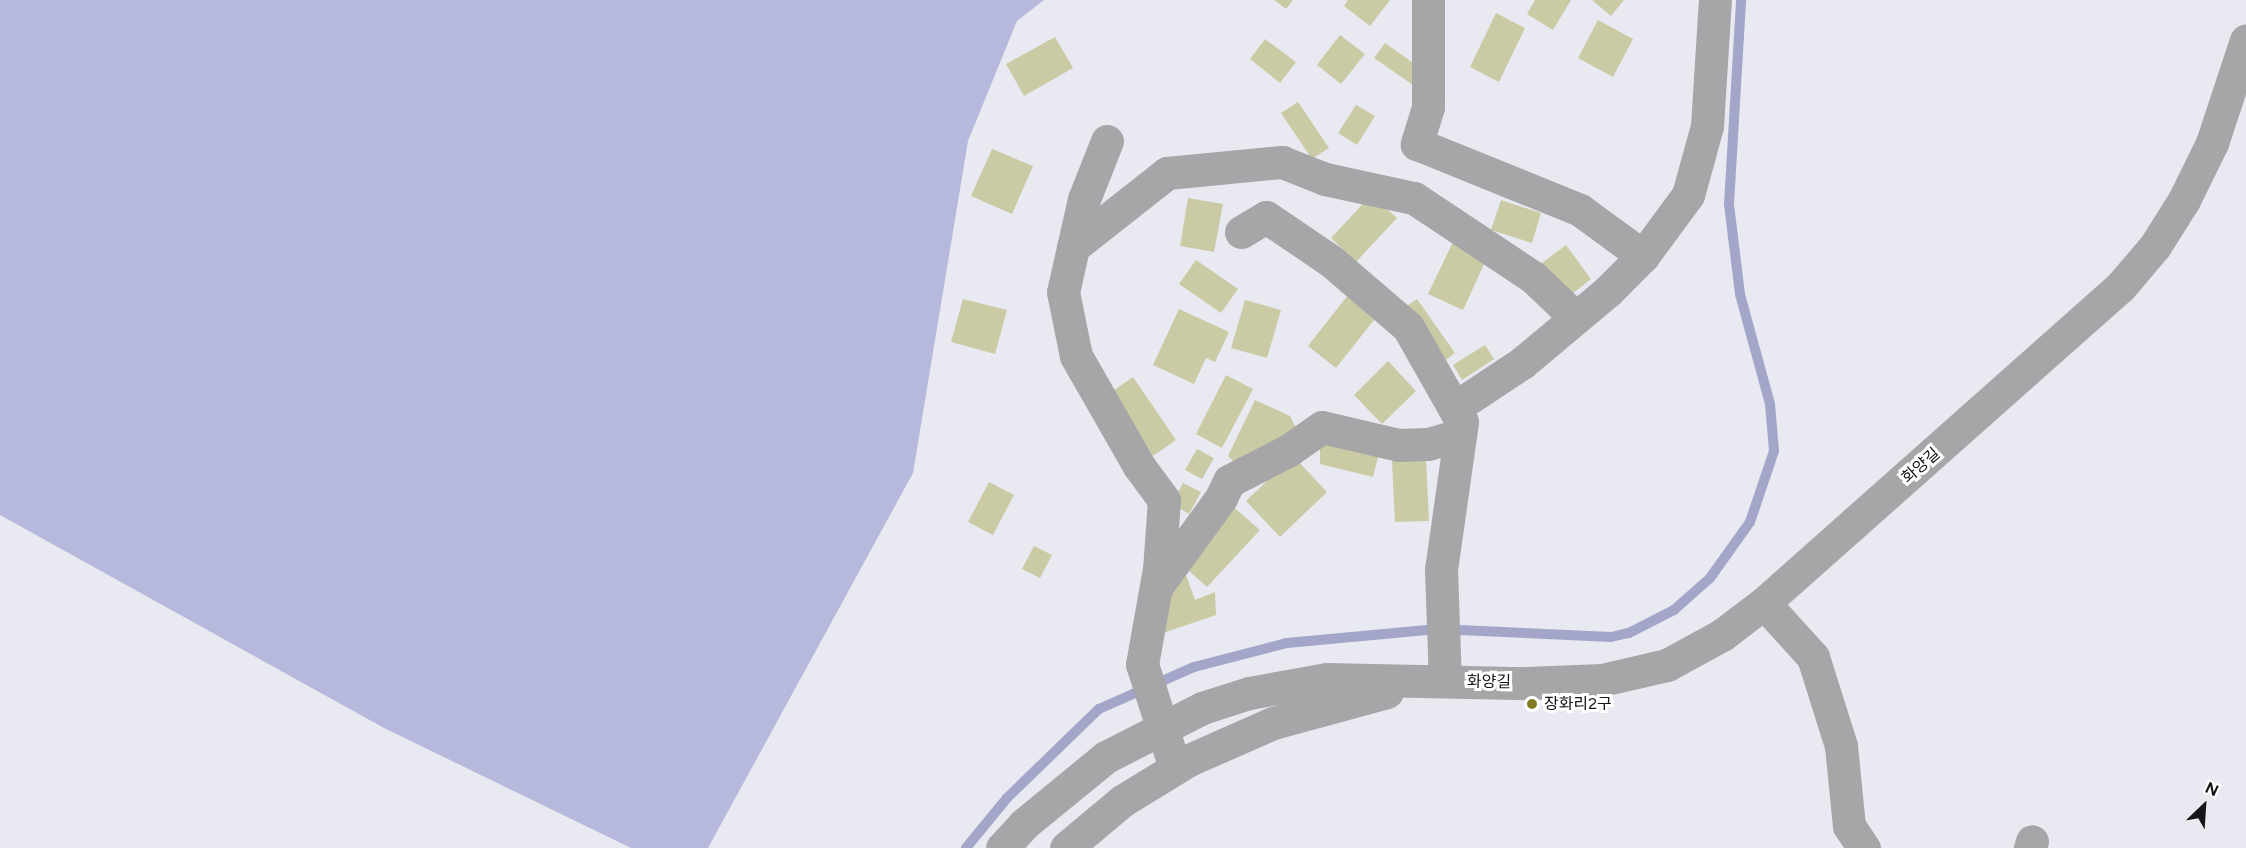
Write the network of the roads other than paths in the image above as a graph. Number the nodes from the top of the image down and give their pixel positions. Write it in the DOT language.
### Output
graph roads {
  1 [pos="1428,0"];
  2 [pos="1715,0"];
  3 [pos="2246,40"];
  4 [pos="1107,141"];
  5 [pos="1241,232"];
  6 [pos="1073,247"];
  7 [pos="1643,256"];
  8 [pos="1576,318"];
  9 [pos="1457,422"];
  10 [pos="1156,587"];
  11 [pos="1764,603"];
  12 [pos="1445,681"];
  13 [pos="1157,718"];
  14 [pos="1175,768"];
  15 [pos="1002,848"];
  16 [pos="1066,848"];
  17 [pos="1864,848"];
  1 -- 7 [label="street"];
  2 -- 7 [label="street"];
  3 -- 11 [label="street, 화양길"];
  4 -- 6 [label="street"];
  5 -- 9 [label="street"];
  6 -- 8 [label="street"];
  6 -- 10 [label="street"];
  7 -- 8 [label="street"];
  8 -- 9 [label="street"];
  9 -- 10 [label="street"];
  9 -- 12 [label="street"];
  10 -- 13 [label="street"];
  11 -- 12 [label="street, 화양길"];
  11 -- 17 [label="street"];
  12 -- 13 [label="street, 화양길"];
  12 -- 14 [label="street, 화양길"];
  13 -- 14 [label="street"];
  13 -- 15 [label="street, 화양길"];
  14 -- 16 [label="street, 화양길"];
}
